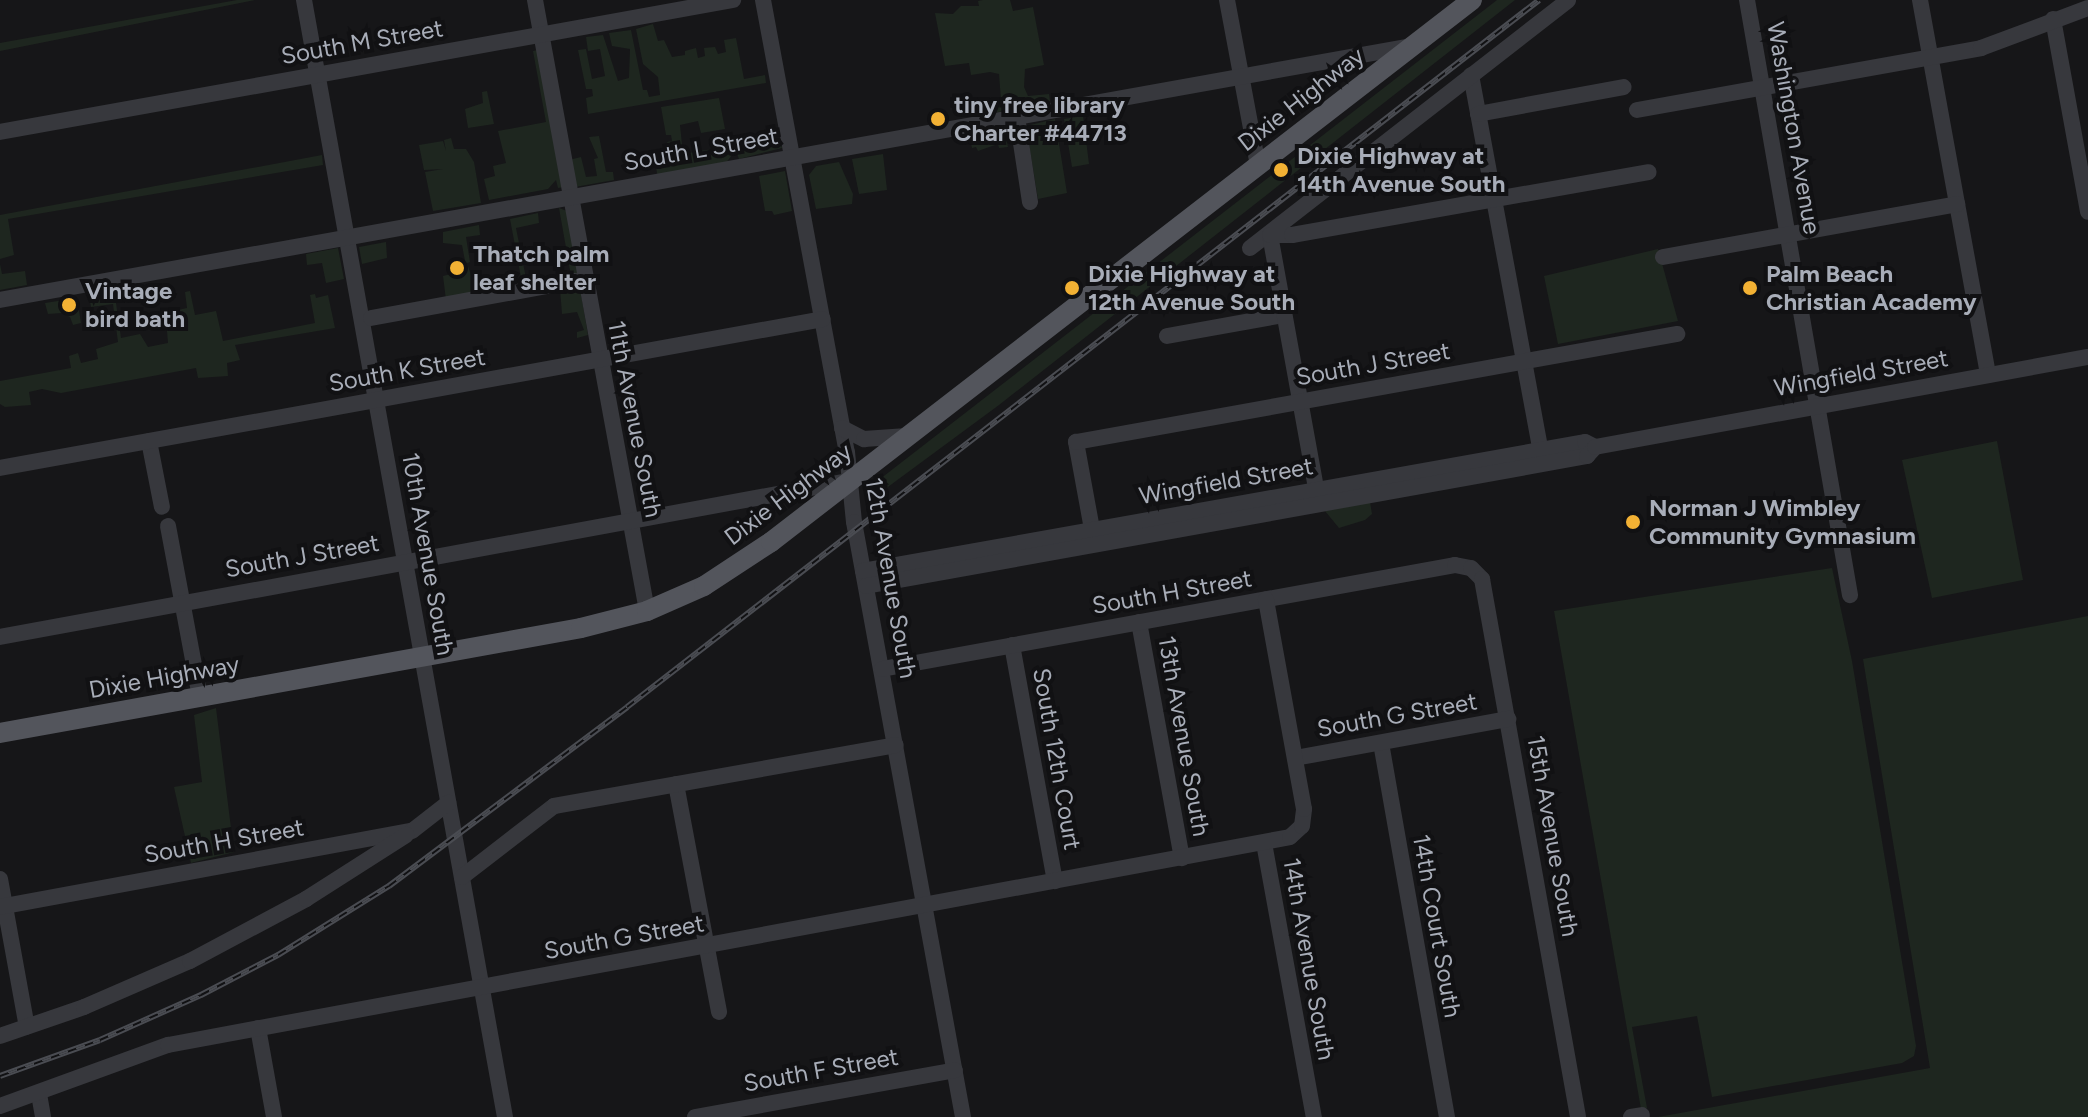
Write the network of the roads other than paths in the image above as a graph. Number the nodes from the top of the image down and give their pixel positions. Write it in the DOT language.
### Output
graph roads {
  1 [pos="304,0"];
  2 [pos="535,0"];
  3 [pos="733,0"];
  4 [pos="763,0"];
  5 [pos="1227,0"];
  6 [pos="1568,0"];
  7 [pos="1747,0"];
  8 [pos="1920,0"];
  9 [pos="1465,2"];
  10 [pos="2088,8"];
  11 [pos="2053,19"];
  12 [pos="541,35"];
  13 [pos="1411,46"];
  14 [pos="1930,57"];
  15 [pos="317,75"];
  16 [pos="1471,75"];
  17 [pos="1241,77"];
  18 [pos="1624,87"];
  19 [pos="1762,87"];
  20 [pos="1637,110"];
  21 [pos="1478,114"];
  22 [pos="1017,117"];
  23 [pos="0,132"];
  24 [pos="791,157"];
  25 [pos="1258,166"];
  26 [pos="1648,172"];
  27 [pos="570,197"];
  28 [pos="1494,199"];
  29 [pos="1030,202"];
  30 [pos="1957,204"];
  31 [pos="2088,212"];
  32 [pos="1270,235"];
  33 [pos="1789,235"];
  34 [pos="347,238"];
  35 [pos="1250,248"];
  36 [pos="1663,257"];
  37 [pos="575,281"];
  38 [pos="0,300"];
  39 [pos="1284,315"];
  40 [pos="371,318"];
  41 [pos="823,319"];
  42 [pos="1677,334"];
  43 [pos="1167,336"];
  44 [pos="2088,357"];
  45 [pos="599,360"];
  46 [pos="1524,361"];
  47 [pos="1988,375"];
  48 [pos="376,400"];
  49 [pos="1300,402"];
  50 [pos="1820,405"];
  51 [pos="842,428"];
  52 [pos="909,435"];
  53 [pos="149,441"];
  54 [pos="1541,457"];
  55 [pos="0,468"];
  56 [pos="849,481"];
  57 [pos="1318,497"];
  58 [pos="162,507"];
  59 [pos="629,521"];
  60 [pos="168,526"];
  61 [pos="1094,537"];
  62 [pos="405,562"];
  63 [pos="1471,568"];
  64 [pos="865,578"];
  65 [pos="1850,595"];
  66 [pos="1266,599"];
  67 [pos="181,603"];
  68 [pos="647,611"];
  69 [pos="1139,622"];
  70 [pos="0,637"];
  71 [pos="1012,645"];
  72 [pos="421,657"];
  73 [pos="882,669"];
  74 [pos="200,697"];
  75 [pos="1508,719"];
  76 [pos="0,733"];
  77 [pos="1381,743"];
  78 [pos="896,745"];
  79 [pos="1295,758"];
  80 [pos="676,784"];
  81 [pos="448,803"];
  82 [pos="412,831"];
  83 [pos="1264,843"];
  84 [pos="1182,858"];
  85 [pos="462,877"];
  86 [pos="0,879"];
  87 [pos="1055,881"];
  88 [pos="2,906"];
  89 [pos="925,908"];
  90 [pos="705,947"];
  91 [pos="482,987"];
  92 [pos="719,1012"];
  93 [pos="27,1027"];
  94 [pos="258,1028"];
  95 [pos="0,1036"];
  96 [pos="955,1070"];
  97 [pos="39,1094"];
  98 [pos="0,1106"];
  99 [pos="43,1117"];
  100 [pos="274,1117"];
  101 [pos="505,1117"];
  102 [pos="695,1117"];
  103 [pos="963,1117"];
  104 [pos="1314,1117"];
  105 [pos="1447,1117"];
  106 [pos="1578,1117"];
  1 -- 15 [label="street, 10th Avenue South"];
  2 -- 12 [label="street, 11th Avenue South"];
  3 -- 12 [label="street, South M Street"];
  4 -- 24 [label="street, 12th Avenue South"];
  5 -- 17 [label="street"];
  6 -- 16 [label="street"];
  7 -- 19 [label="street, Washington Avenue"];
  8 -- 14 [label="street"];
  9 -- 13 [label="main road, Dixie Highway"];
  10 -- 11 [label="street"];
  11 -- 14 [label="street"];
  11 -- 31 [label="street"];
  12 -- 15 [label="street, South M Street"];
  12 -- 27 [label="street, 11th Avenue South"];
  13 -- 17 [label="street, South L Street"];
  13 -- 25 [label="main road, Dixie Highway"];
  14 -- 19 [label="street"];
  14 -- 30 [label="street"];
  15 -- 23 [label="street, South M Street"];
  15 -- 34 [label="street, 10th Avenue South"];
  16 -- 21 [label="street"];
  16 -- 32 [label="street"];
  17 -- 22 [label="street, South L Street"];
  17 -- 25 [label="street"];
  18 -- 21 [label="street"];
  19 -- 20 [label="street"];
  19 -- 33 [label="street, Washington Avenue"];
  21 -- 28 [label="street"];
  22 -- 24 [label="street, South L Street"];
  22 -- 29 [label="street"];
  24 -- 27 [label="street, South L Street"];
  24 -- 41 [label="street, 12th Avenue South"];
  25 -- 52 [label="main road, Dixie Highway"];
  26 -- 28 [label="street"];
  27 -- 34 [label="street, South L Street"];
  27 -- 45 [label="street, 11th Avenue South"];
  28 -- 32 [label="street"];
  28 -- 46 [label="street"];
  30 -- 33 [label="street"];
  30 -- 47 [label="street"];
  32 -- 35 [label="street"];
  32 -- 39 [label="street"];
  33 -- 36 [label="street"];
  33 -- 50 [label="street, Washington Avenue"];
  34 -- 38 [label="street, South L Street"];
  34 -- 48 [label="street, 10th Avenue South"];
  37 -- 40 [label="street"];
  39 -- 43 [label="street"];
  39 -- 49 [label="street"];
  41 -- 45 [label="street, South K Street"];
  41 -- 51 [label="street, 12th Avenue South"];
  42 -- 46 [label="street, South J Street"];
  44 -- 47 [label="street, Wingfield Street"];
  45 -- 48 [label="street, South K Street"];
  45 -- 59 [label="street, 11th Avenue South"];
  46 -- 49 [label="street, South J Street"];
  46 -- 54 [label="street"];
  47 -- 50 [label="street, Wingfield Street"];
  48 -- 53 [label="street, South K Street"];
  48 -- 62 [label="street, 10th Avenue South"];
  49 -- 57 [label="street"];
  49 -- 61 [label="street, South J Street"];
  50 -- 54 [label="street, Wingfield Street"];
  50 -- 65 [label="street, Washington Avenue"];
  51 -- 52 [label="street"];
  51 -- 56 [label="street, 12th Avenue South"];
  52 -- 56 [label="main road, Dixie Highway"];
  53 -- 55 [label="street, South K Street"];
  53 -- 58 [label="street"];
  54 -- 57 [label="street, Wingfield Street"];
  56 -- 59 [label="street, South J Street"];
  56 -- 64 [label="street, 12th Avenue South"];
  56 -- 68 [label="main road, Dixie Highway"];
  57 -- 61 [label="street, Wingfield Street"];
  59 -- 62 [label="street, South J Street"];
  59 -- 68 [label="street, 11th Avenue South"];
  60 -- 67 [label="street"];
  61 -- 64 [label="street, Wingfield Street"];
  62 -- 67 [label="street, South J Street"];
  62 -- 72 [label="street, 10th Avenue South"];
  63 -- 66 [label="street, South H Street"];
  63 -- 75 [label="street, 15th Avenue South"];
  64 -- 73 [label="street, 12th Avenue South"];
  66 -- 69 [label="street, South H Street"];
  66 -- 79 [label="street, 14th Avenue South"];
  67 -- 70 [label="street, South J Street"];
  67 -- 74 [label="street"];
  68 -- 72 [label="main road, Dixie Highway"];
  69 -- 71 [label="street, South H Street"];
  69 -- 84 [label="street, 13th Avenue South"];
  71 -- 73 [label="street, South H Street"];
  71 -- 87 [label="street, South 12th Court"];
  72 -- 74 [label="main road, Dixie Highway"];
  72 -- 81 [label="street, 10th Avenue South"];
  73 -- 78 [label="street, 12th Avenue South"];
  74 -- 76 [label="main road, Dixie Highway"];
  75 -- 77 [label="street, South G Street"];
  75 -- 106 [label="street, 15th Avenue South"];
  77 -- 79 [label="street, South G Street"];
  77 -- 105 [label="street, 14th Court South"];
  78 -- 80 [label="street"];
  78 -- 89 [label="street, 12th Avenue South"];
  79 -- 83 [label="street, 14th Avenue South"];
  80 -- 85 [label="street"];
  80 -- 90 [label="street"];
  81 -- 82 [label="street, South H Street"];
  81 -- 85 [label="street, 10th Avenue South"];
  82 -- 88 [label="street, South H Street"];
  82 -- 93 [label="street"];
  83 -- 84 [label="street, South G Street"];
  83 -- 104 [label="street, 14th Avenue South"];
  84 -- 87 [label="street, South G Street"];
  85 -- 91 [label="street, 10th Avenue South"];
  86 -- 88 [label="street"];
  87 -- 89 [label="street, South G Street"];
  88 -- 93 [label="street"];
  89 -- 90 [label="street, South G Street"];
  89 -- 96 [label="street, 12th Avenue South"];
  90 -- 91 [label="street, South G Street"];
  90 -- 92 [label="street"];
  91 -- 94 [label="street, South G Street"];
  91 -- 101 [label="street, 10th Avenue South"];
  93 -- 95 [label="street"];
  94 -- 97 [label="street, South G Street"];
  94 -- 100 [label="street"];
  96 -- 102 [label="street, South F Street"];
  96 -- 103 [label="street, 12th Avenue South"];
  97 -- 98 [label="street, South G Street"];
  97 -- 99 [label="street"];
}
